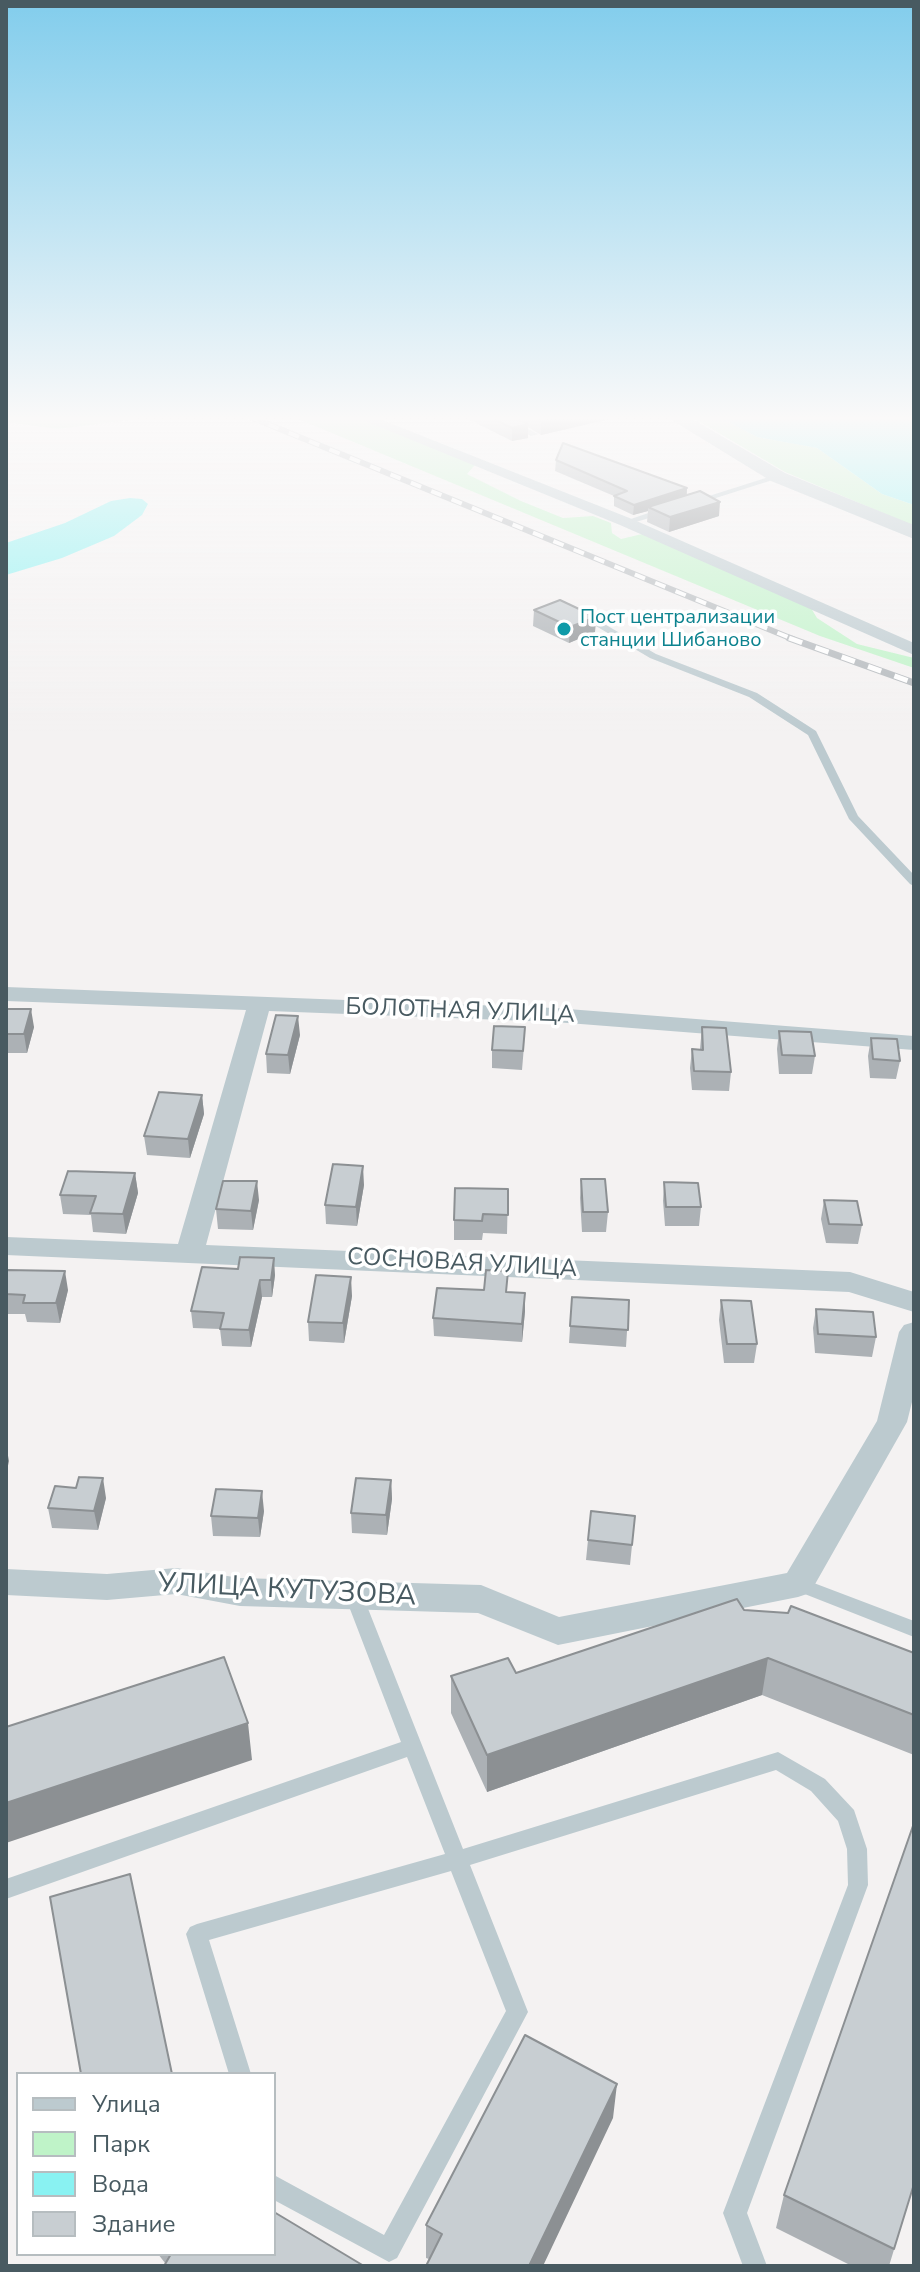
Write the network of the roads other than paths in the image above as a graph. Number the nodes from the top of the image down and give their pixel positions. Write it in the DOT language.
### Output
graph roads {
  1 [pos="626,522"];
  2 [pos="887,522"];
  3 [pos="914,533"];
  4 [pos="582,614"];
  5 [pos="914,650"];
  6 [pos="914,882"];
  7 [pos="6,994"];
  8 [pos="259,1005"];
  9 [pos="914,1043"];
  10 [pos="6,1246"];
  11 [pos="190,1252"];
  12 [pos="914,1302"];
  13 [pos="914,1332"];
  14 [pos="903,1425"];
  15 [pos="6,1582"];
  16 [pos="798,1584"];
  17 [pos="354,1596"];
  18 [pos="914,1629"];
  19 [pos="411,1747"];
  20 [pos="456,1860"];
  21 [pos="6,1889"];
  22 [pos="239,2072"];
  23 [pos="276,2188"];
  24 [pos="755,2266"];
  1 -- 5 [label="street"];
  2 -- 3 [label="street"];
  4 -- 6 [label="lane"];
  7 -- 8 [label="street, БОЛОТНАЯ УЛИЦА"];
  8 -- 9 [label="street, БОЛОТНАЯ УЛИЦА"];
  8 -- 11 [label="street"];
  10 -- 11 [label="street, СОСНОВАЯ УЛИЦА"];
  11 -- 12 [label="street, СОСНОВАЯ УЛИЦА"];
  13 -- 14 [label="street"];
  14 -- 16 [label="street"];
  15 -- 17 [label="street, УЛИЦА КУТУЗОВА"];
  16 -- 17 [label="street, УЛИЦА КУТУЗОВА"];
  16 -- 18 [label="lane"];
  17 -- 19 [label="lane"];
  19 -- 20 [label="lane"];
  19 -- 21 [label="lane"];
  20 -- 22 [label="lane"];
  20 -- 23 [label="lane"];
  20 -- 24 [label="lane"];
}
